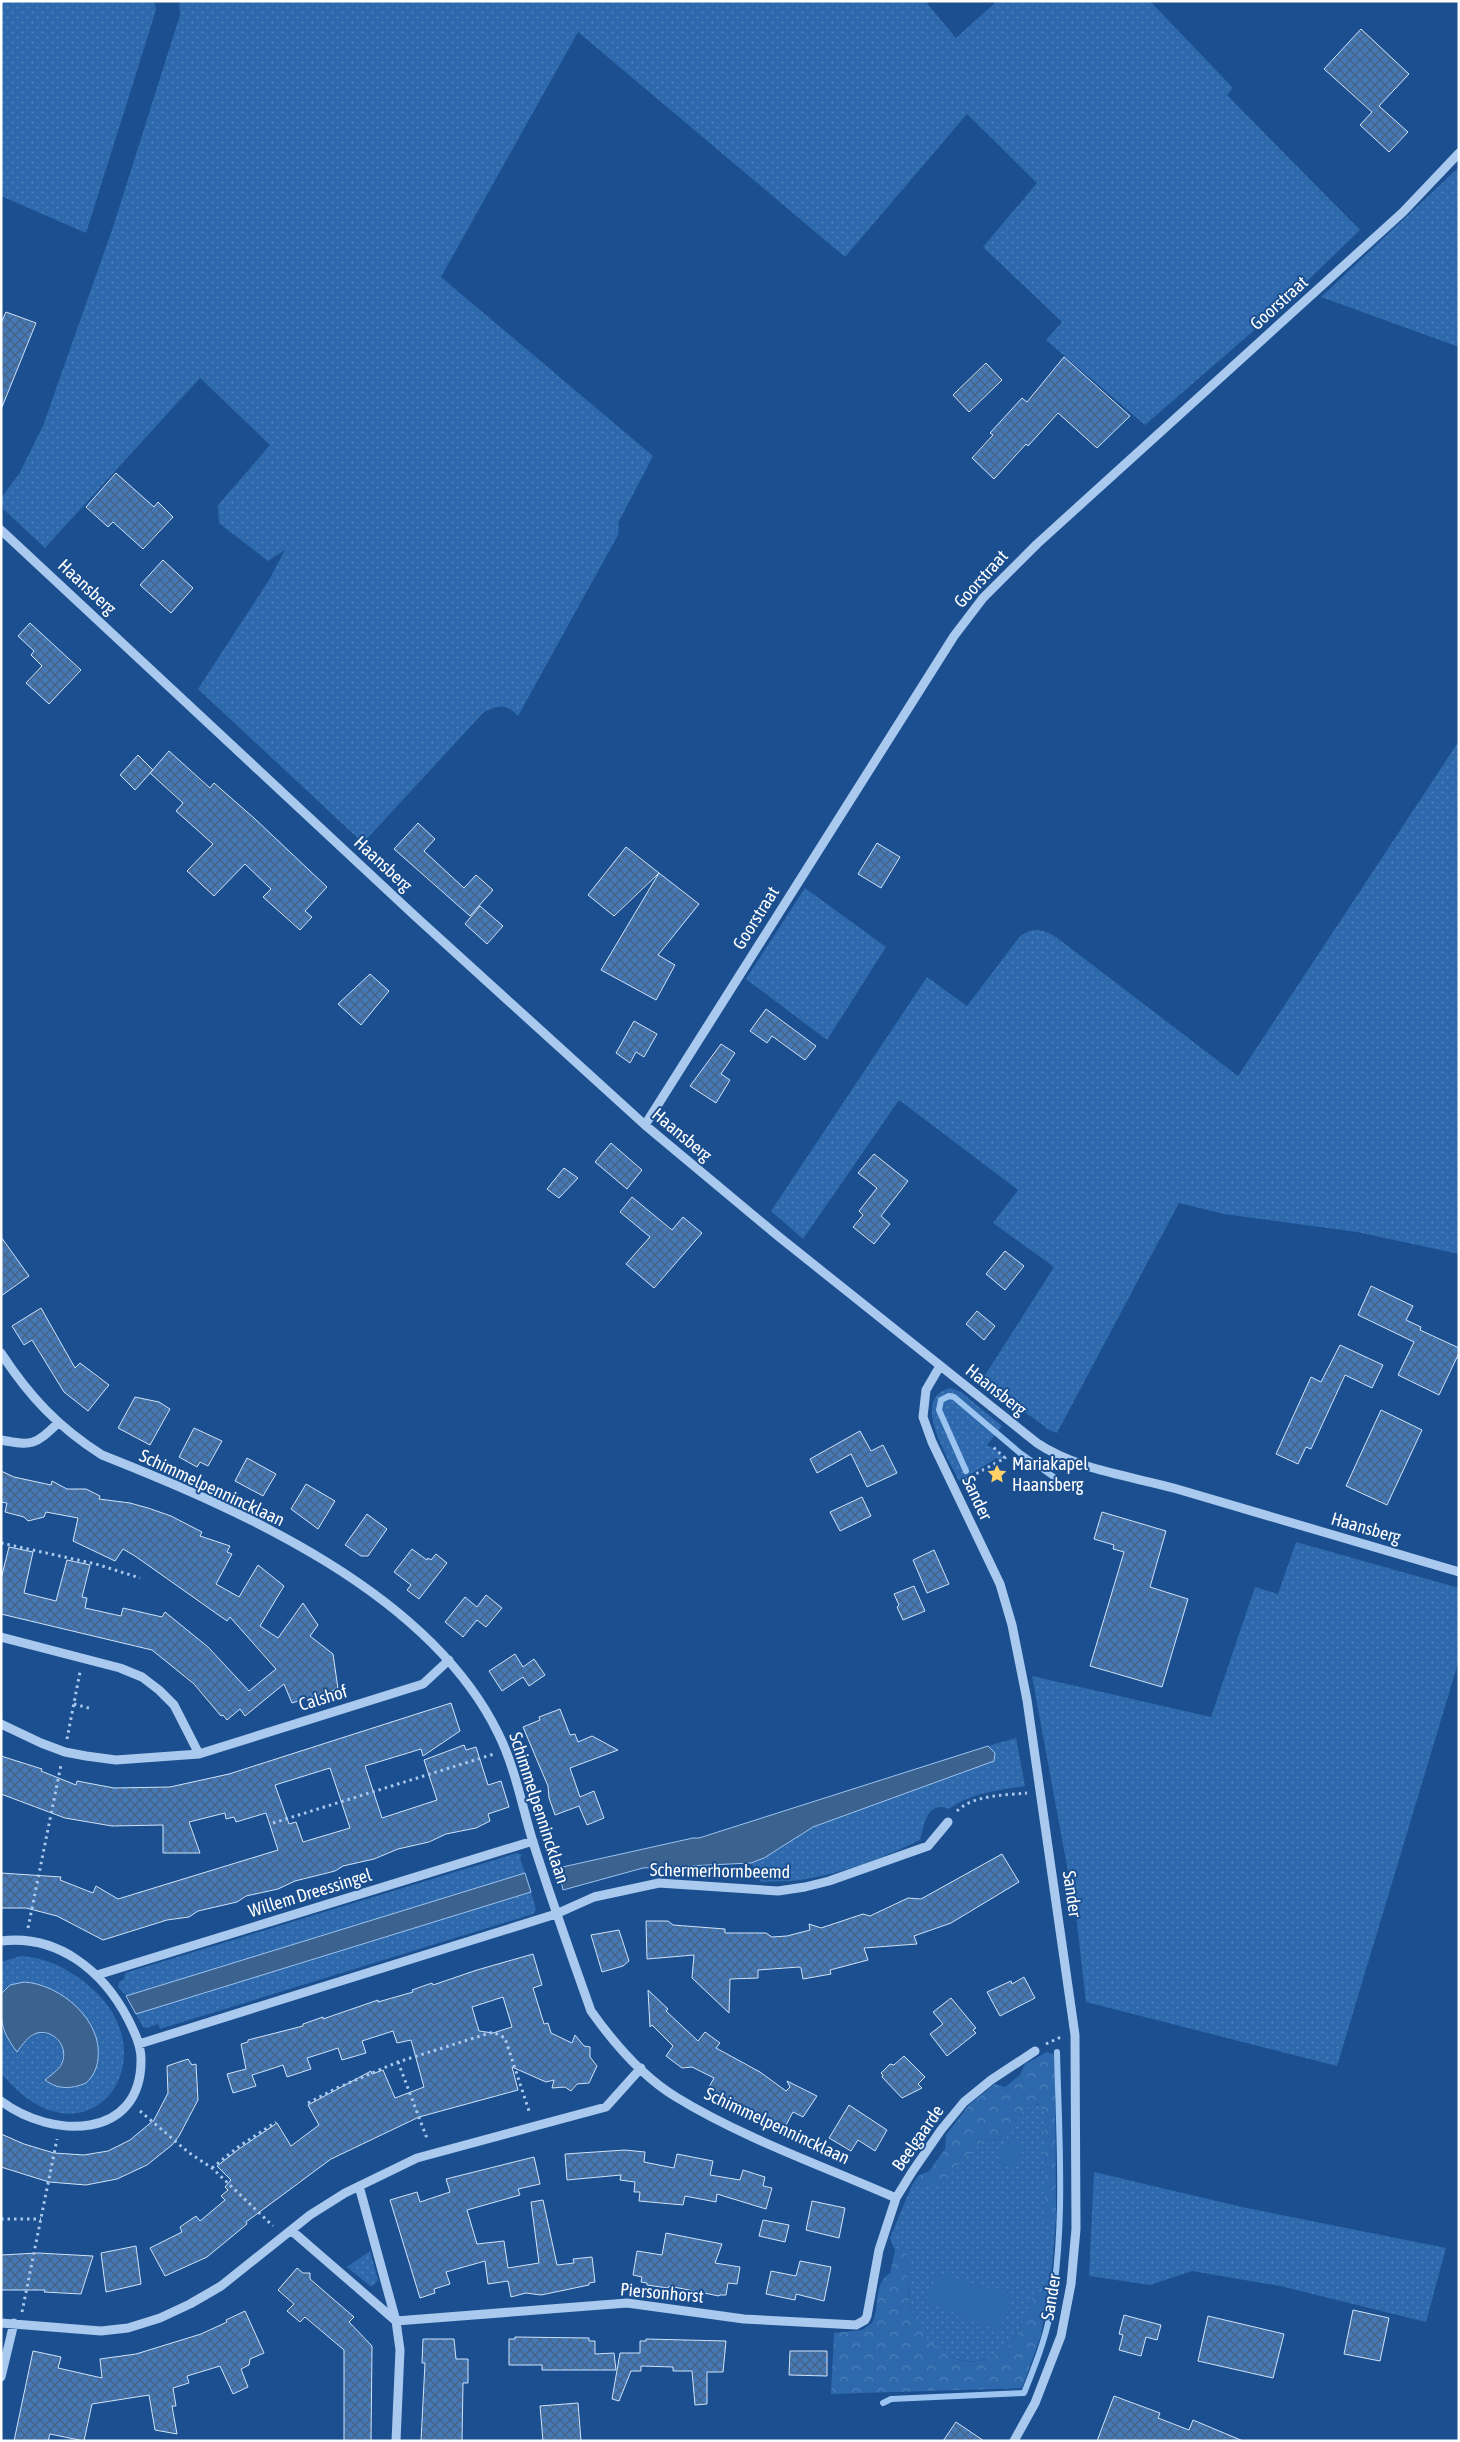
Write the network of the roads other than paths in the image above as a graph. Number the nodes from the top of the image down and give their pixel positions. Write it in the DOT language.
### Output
graph roads {
  1 [pos="1459,153"];
  2 [pos="1,530"];
  3 [pos="644,1125"];
  4 [pos="1,1353"];
  5 [pos="940,1366"];
  6 [pos="58,1423"];
  7 [pos="1,1440"];
  8 [pos="1459,1572"];
  9 [pos="1,1637"];
  10 [pos="449,1660"];
  11 [pos="1,1724"];
  12 [pos="199,1754"];
  13 [pos="948,1822"];
  14 [pos="533,1841"];
  15 [pos="556,1914"];
  16 [pos="1,1941"];
  17 [pos="97,1975"];
  18 [pos="139,2044"];
  19 [pos="1035,2051"];
  20 [pos="641,2068"];
  21 [pos="1,2101"];
  22 [pos="359,2186"];
  23 [pos="896,2198"];
  24 [pos="288,2234"];
  25 [pos="865,2320"];
  26 [pos="396,2321"];
  27 [pos="1,2323"];
  28 [pos="17,2324"];
  29 [pos="1,2377"];
  30 [pos="396,2441"];
  31 [pos="1014,2441"];
  1 -- 3 [label="street, Goorstraat"];
  2 -- 3 [label="street, Haansberg"];
  3 -- 5 [label="street, Haansberg"];
  4 -- 6 [label="street, Schimmelpennincklaan"];
  5 -- 8 [label="street, Haansberg"];
  5 -- 31 [label="street, Sander"];
  6 -- 7 [label="street"];
  6 -- 10 [label="street, Schimmelpennincklaan"];
  9 -- 12 [label="street"];
  10 -- 12 [label="street, Calshof"];
  10 -- 14 [label="street, Schimmelpennincklaan"];
  11 -- 12 [label="street, Calshof"];
  13 -- 15 [label="street, Schermerhornbeemd"];
  14 -- 15 [label="street, Schimmelpennincklaan"];
  14 -- 17 [label="street, Willem Dreessingel"];
  15 -- 18 [label="street"];
  15 -- 20 [label="street, Schimmelpennincklaan"];
  16 -- 17 [label="street"];
  17 -- 18 [label="street"];
  18 -- 21 [label="street"];
  19 -- 23 [label="street, Beelgaarde"];
  20 -- 22 [label="street"];
  20 -- 23 [label="street, Schimmelpennincklaan"];
  22 -- 24 [label="street"];
  22 -- 26 [label="street"];
  23 -- 25 [label="street, Beelgaarde"];
  24 -- 26 [label="street"];
  24 -- 28 [label="street"];
  25 -- 26 [label="street, Piersonhorst"];
  26 -- 30 [label="street"];
  27 -- 28 [label="street"];
  28 -- 29 [label="street"];
}
